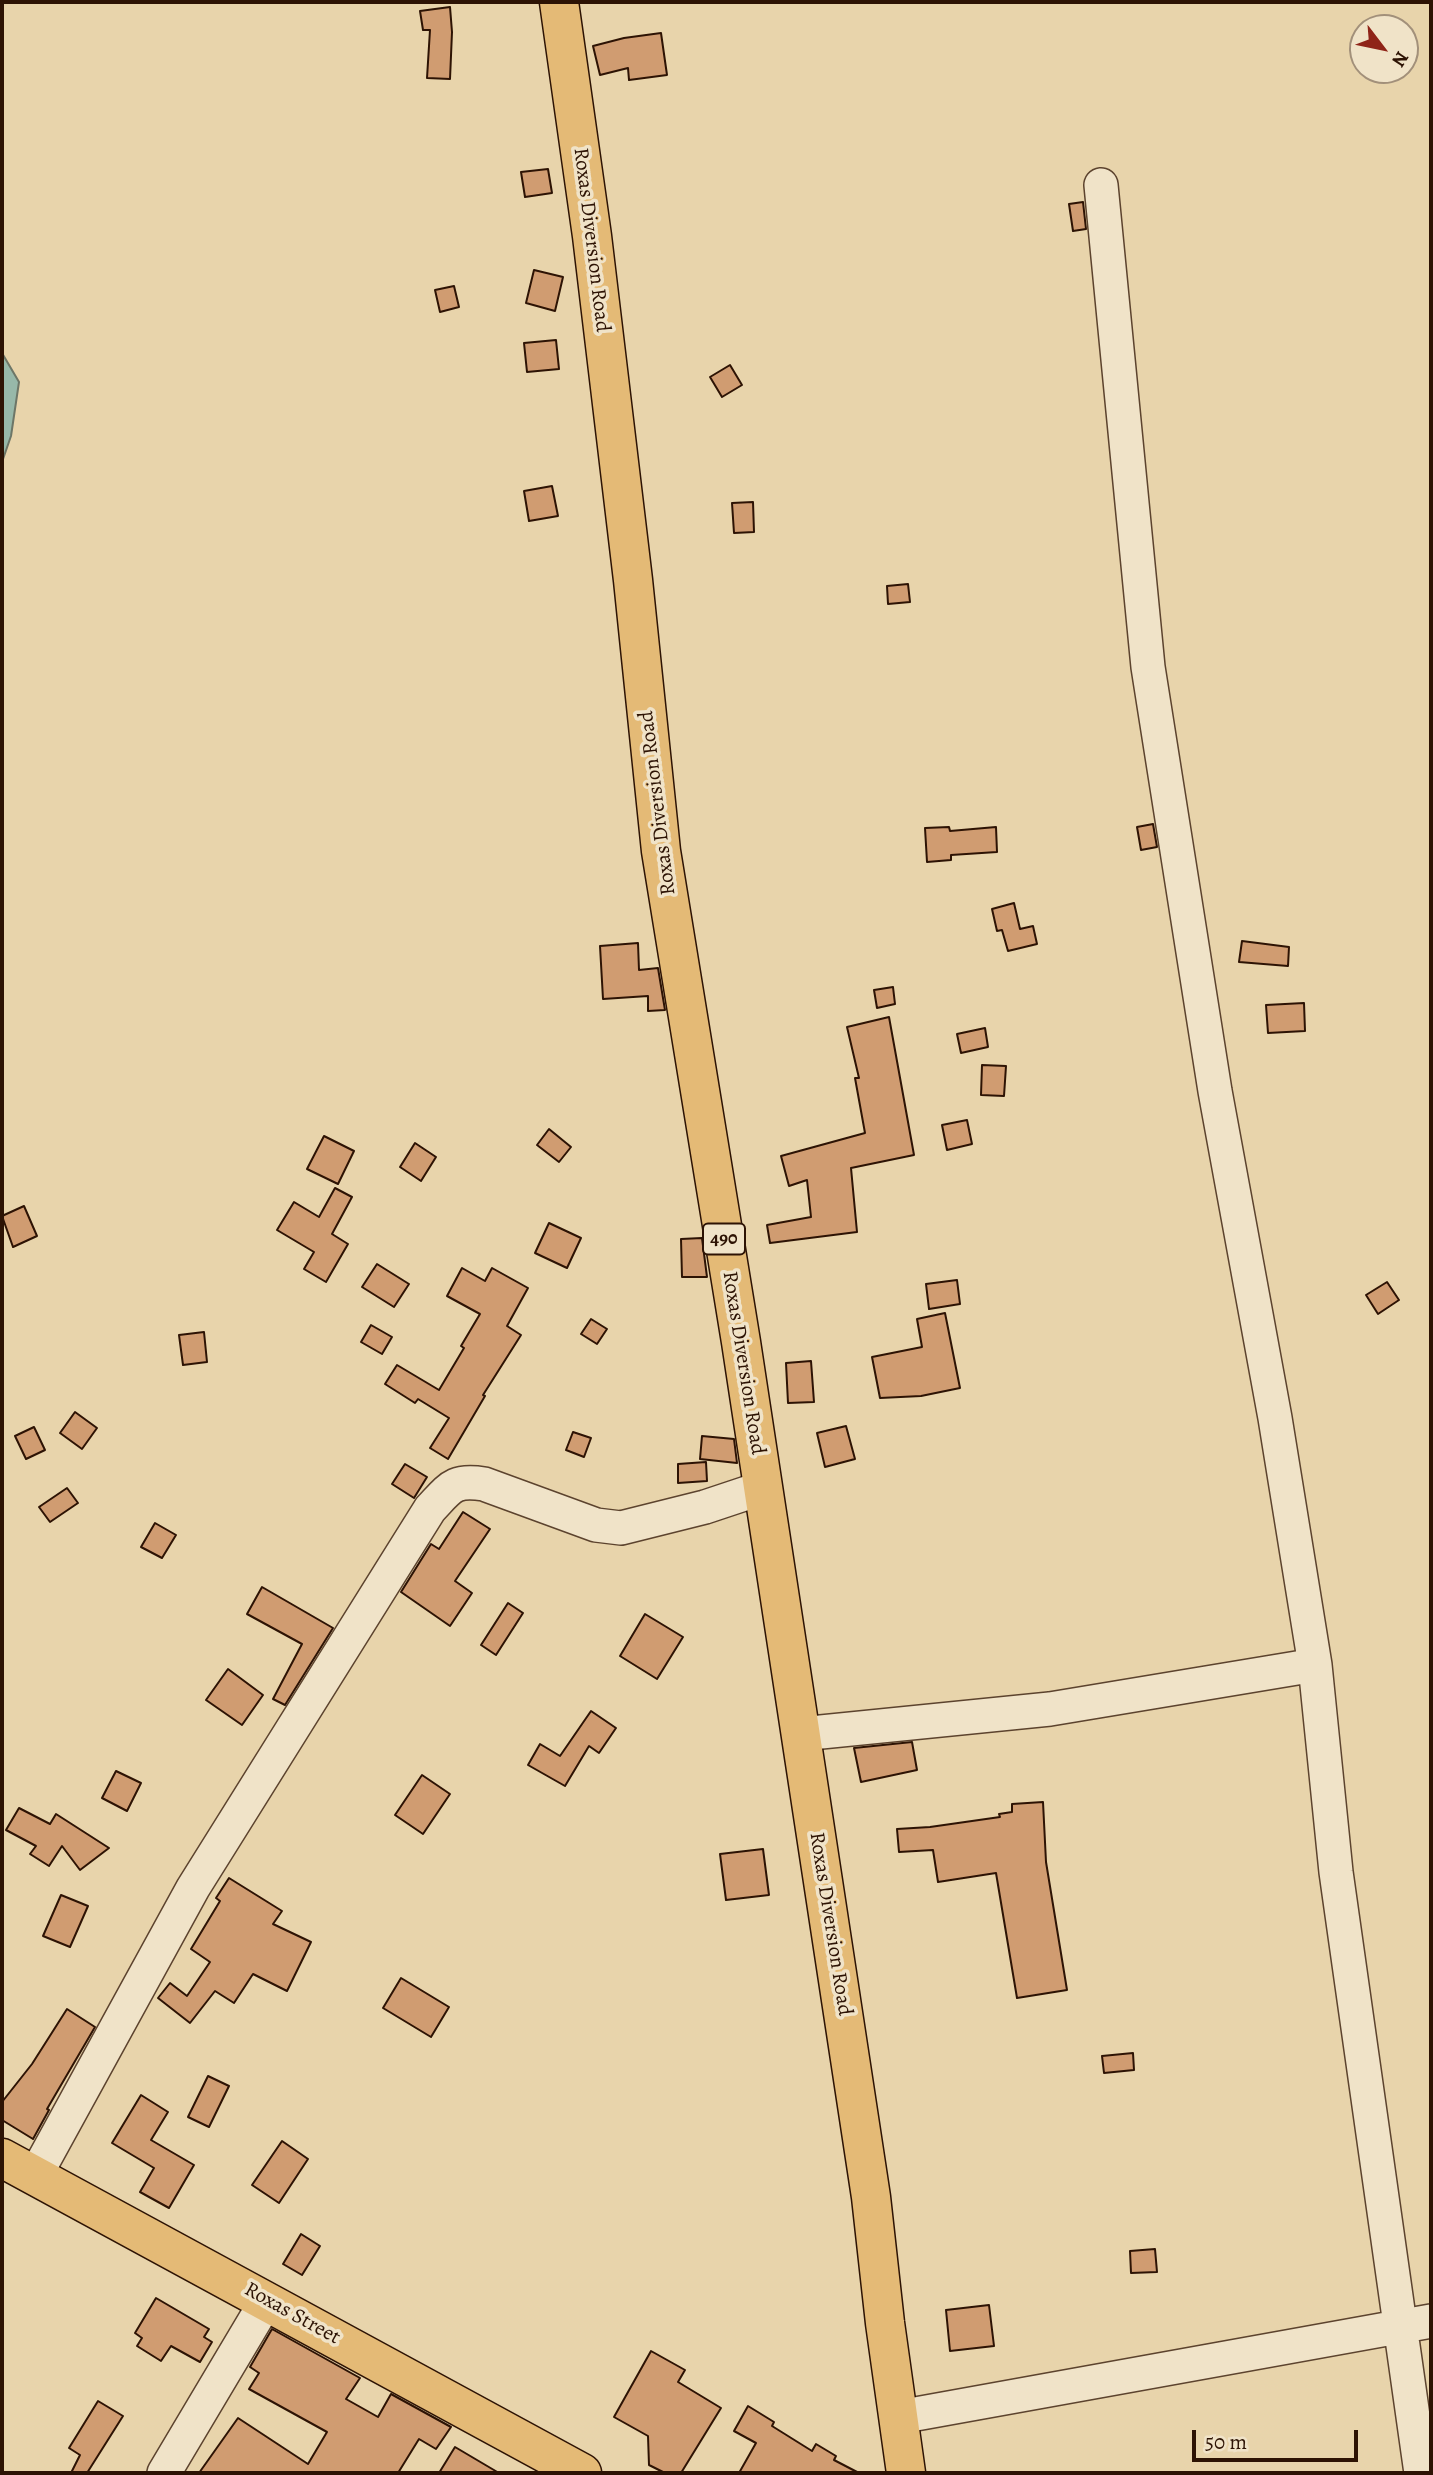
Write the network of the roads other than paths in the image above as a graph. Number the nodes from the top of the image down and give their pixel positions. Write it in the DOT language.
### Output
graph roads {
  1 [pos="559,2"];
  2 [pos="1101,185"];
  3 [pos="762,1488"];
  4 [pos="1315,1665"];
  5 [pos="801,1734"];
  6 [pos="2,2158"];
  7 [pos="35,2176"];
  8 [pos="267,2301"];
  9 [pos="1416,2323"];
  10 [pos="899,2417"];
  11 [pos="164,2473"];
  12 [pos="582,2473"];
  13 [pos="906,2473"];
  14 [pos="1421,2473"];
  1 -- 3 [label="main road, Roxas Diversion Road / 490"];
  2 -- 4 [label="street"];
  3 -- 5 [label="main road, Roxas Diversion Road / 490"];
  3 -- 7 [label="street"];
  4 -- 5 [label="street"];
  4 -- 9 [label="street"];
  5 -- 10 [label="main road, Roxas Diversion Road / 490"];
  6 -- 7 [label="main road, Roxas Street"];
  7 -- 8 [label="main road, Roxas Street"];
  8 -- 11 [label="street"];
  8 -- 12 [label="main road, Roxas Street"];
  9 -- 10 [label="street"];
  9 -- 14 [label="street"];
  10 -- 13 [label="main road, Roxas Diversion Road / 490"];
}
